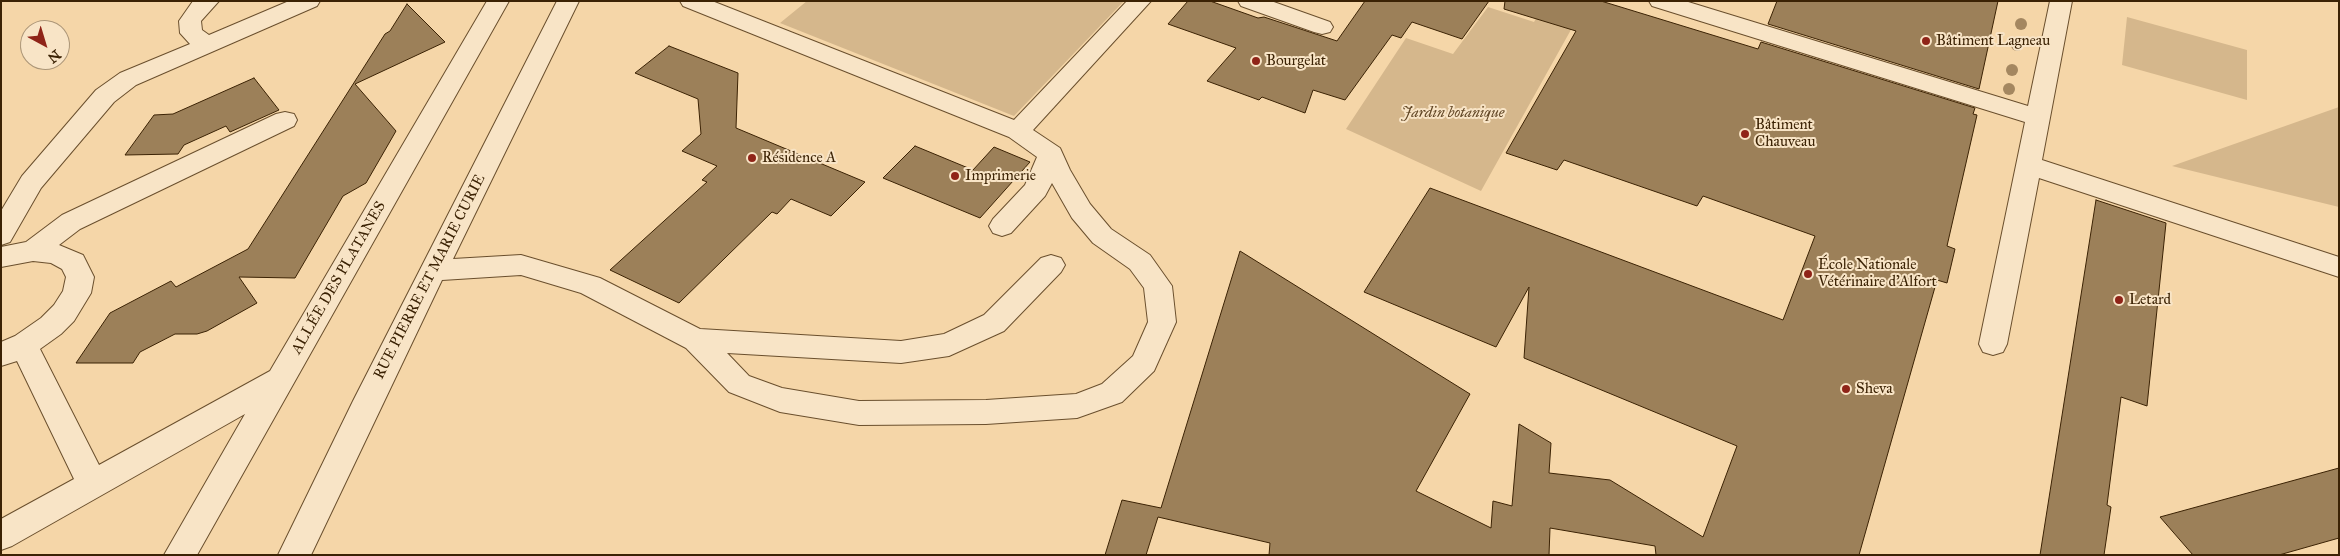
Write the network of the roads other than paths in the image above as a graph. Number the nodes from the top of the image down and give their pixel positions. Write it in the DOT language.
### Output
graph roads {
  1 [pos="208,1"];
  2 [pos="309,1"];
  3 [pos="498,1"];
  4 [pos="568,1"];
  5 [pos="691,1"];
  6 [pos="1140,1"];
  7 [pos="1249,1"];
  8 [pos="1660,1"];
  9 [pos="2061,1"];
  10 [pos="735,8"];
  11 [pos="1322,27"];
  12 [pos="207,45"];
  13 [pos="2038,118"];
  14 [pos="285,120"];
  15 [pos="1018,130"];
  16 [pos="1051,154"];
  17 [pos="2028,165"];
  18 [pos="1002,226"];
  19 [pos="1,235"];
  20 [pos="33,251"];
  21 [pos="1,257"];
  22 [pos="1051,265"];
  23 [pos="2339,267"];
  24 [pos="434,270"];
  25 [pos="696,340"];
  26 [pos="1993,344"];
  27 [pos="13,350"];
  28 [pos="281,379"];
  29 [pos="93,485"];
  30 [pos="1,536"];
  31 [pos="180,555"];
  32 [pos="294,555"];
  1 -- 12 [label="street"];
  2 -- 12 [label="street"];
  3 -- 28 [label="street, ALLÉE DES PLATANES"];
  4 -- 24 [label="street, RUE PIERRE ET MARIE CURIE"];
  5 -- 10 [label="street"];
  6 -- 15 [label="street"];
  7 -- 11 [label="street"];
  8 -- 13 [label="street"];
  9 -- 13 [label="street"];
  10 -- 15 [label="street"];
  12 -- 19 [label="street"];
  13 -- 17 [label="street"];
  14 -- 20 [label="street"];
  15 -- 16 [label="street"];
  16 -- 18 [label="street"];
  16 -- 25 [label="street"];
  17 -- 23 [label="street"];
  17 -- 26 [label="street"];
  20 -- 21 [label="street"];
  20 -- 27 [label="street"];
  22 -- 25 [label="street"];
  24 -- 25 [label="street"];
  24 -- 32 [label="street, RUE PIERRE ET MARIE CURIE"];
  27 -- 29 [label="street"];
  28 -- 29 [label="street"];
  28 -- 31 [label="street, ALLÉE DES PLATANES"];
  29 -- 30 [label="street"];
}
